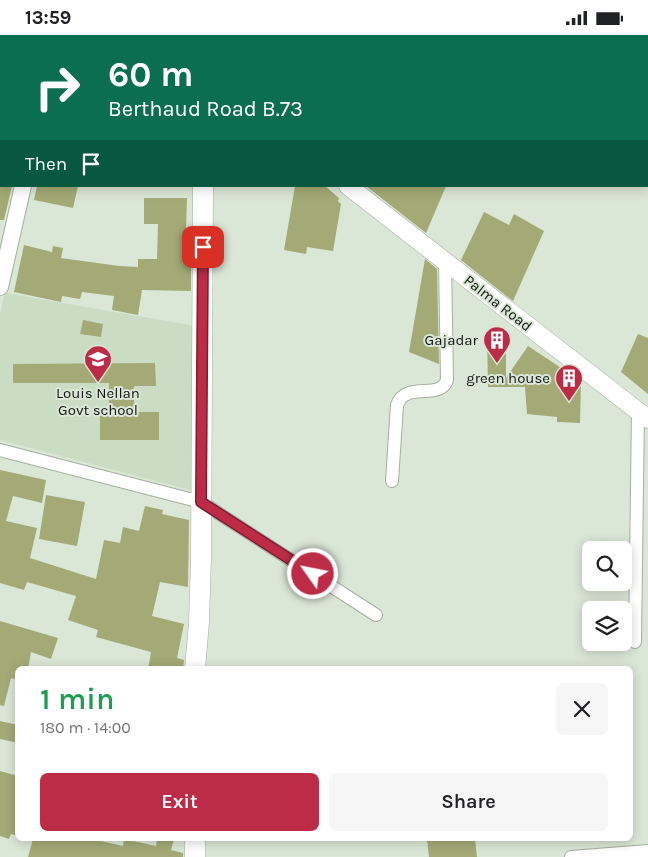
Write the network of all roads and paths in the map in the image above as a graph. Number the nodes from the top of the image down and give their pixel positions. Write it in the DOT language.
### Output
graph roads {
  1 [pos="23,187"];
  2 [pos="203,187"];
  3 [pos="349,187"];
  4 [pos="445,262"];
  5 [pos="0,287"];
  6 [pos="643,414"];
  7 [pos="0,449"];
  8 [pos="392,481"];
  9 [pos="201,502"];
  10 [pos="376,615"];
  11 [pos="635,642"];
  12 [pos="195,666"];
  13 [pos="195,841"];
  14 [pos="648,851"];
  15 [pos="195,857"];
  16 [pos="571,857"];
  1 -- 5 [label="street"];
  2 -- 9 [label="main road"];
  3 -- 4 [label="main road, Palma Road"];
  4 -- 6 [label="main road, Palma Road"];
  4 -- 8 [label="street"];
  6 -- 11 [label="street"];
  7 -- 9 [label="street"];
  9 -- 10 [label="street"];
  9 -- 12 [label="main road"];
  13 -- 15 [label="main road"];
  14 -- 16 [label="street"];
}
